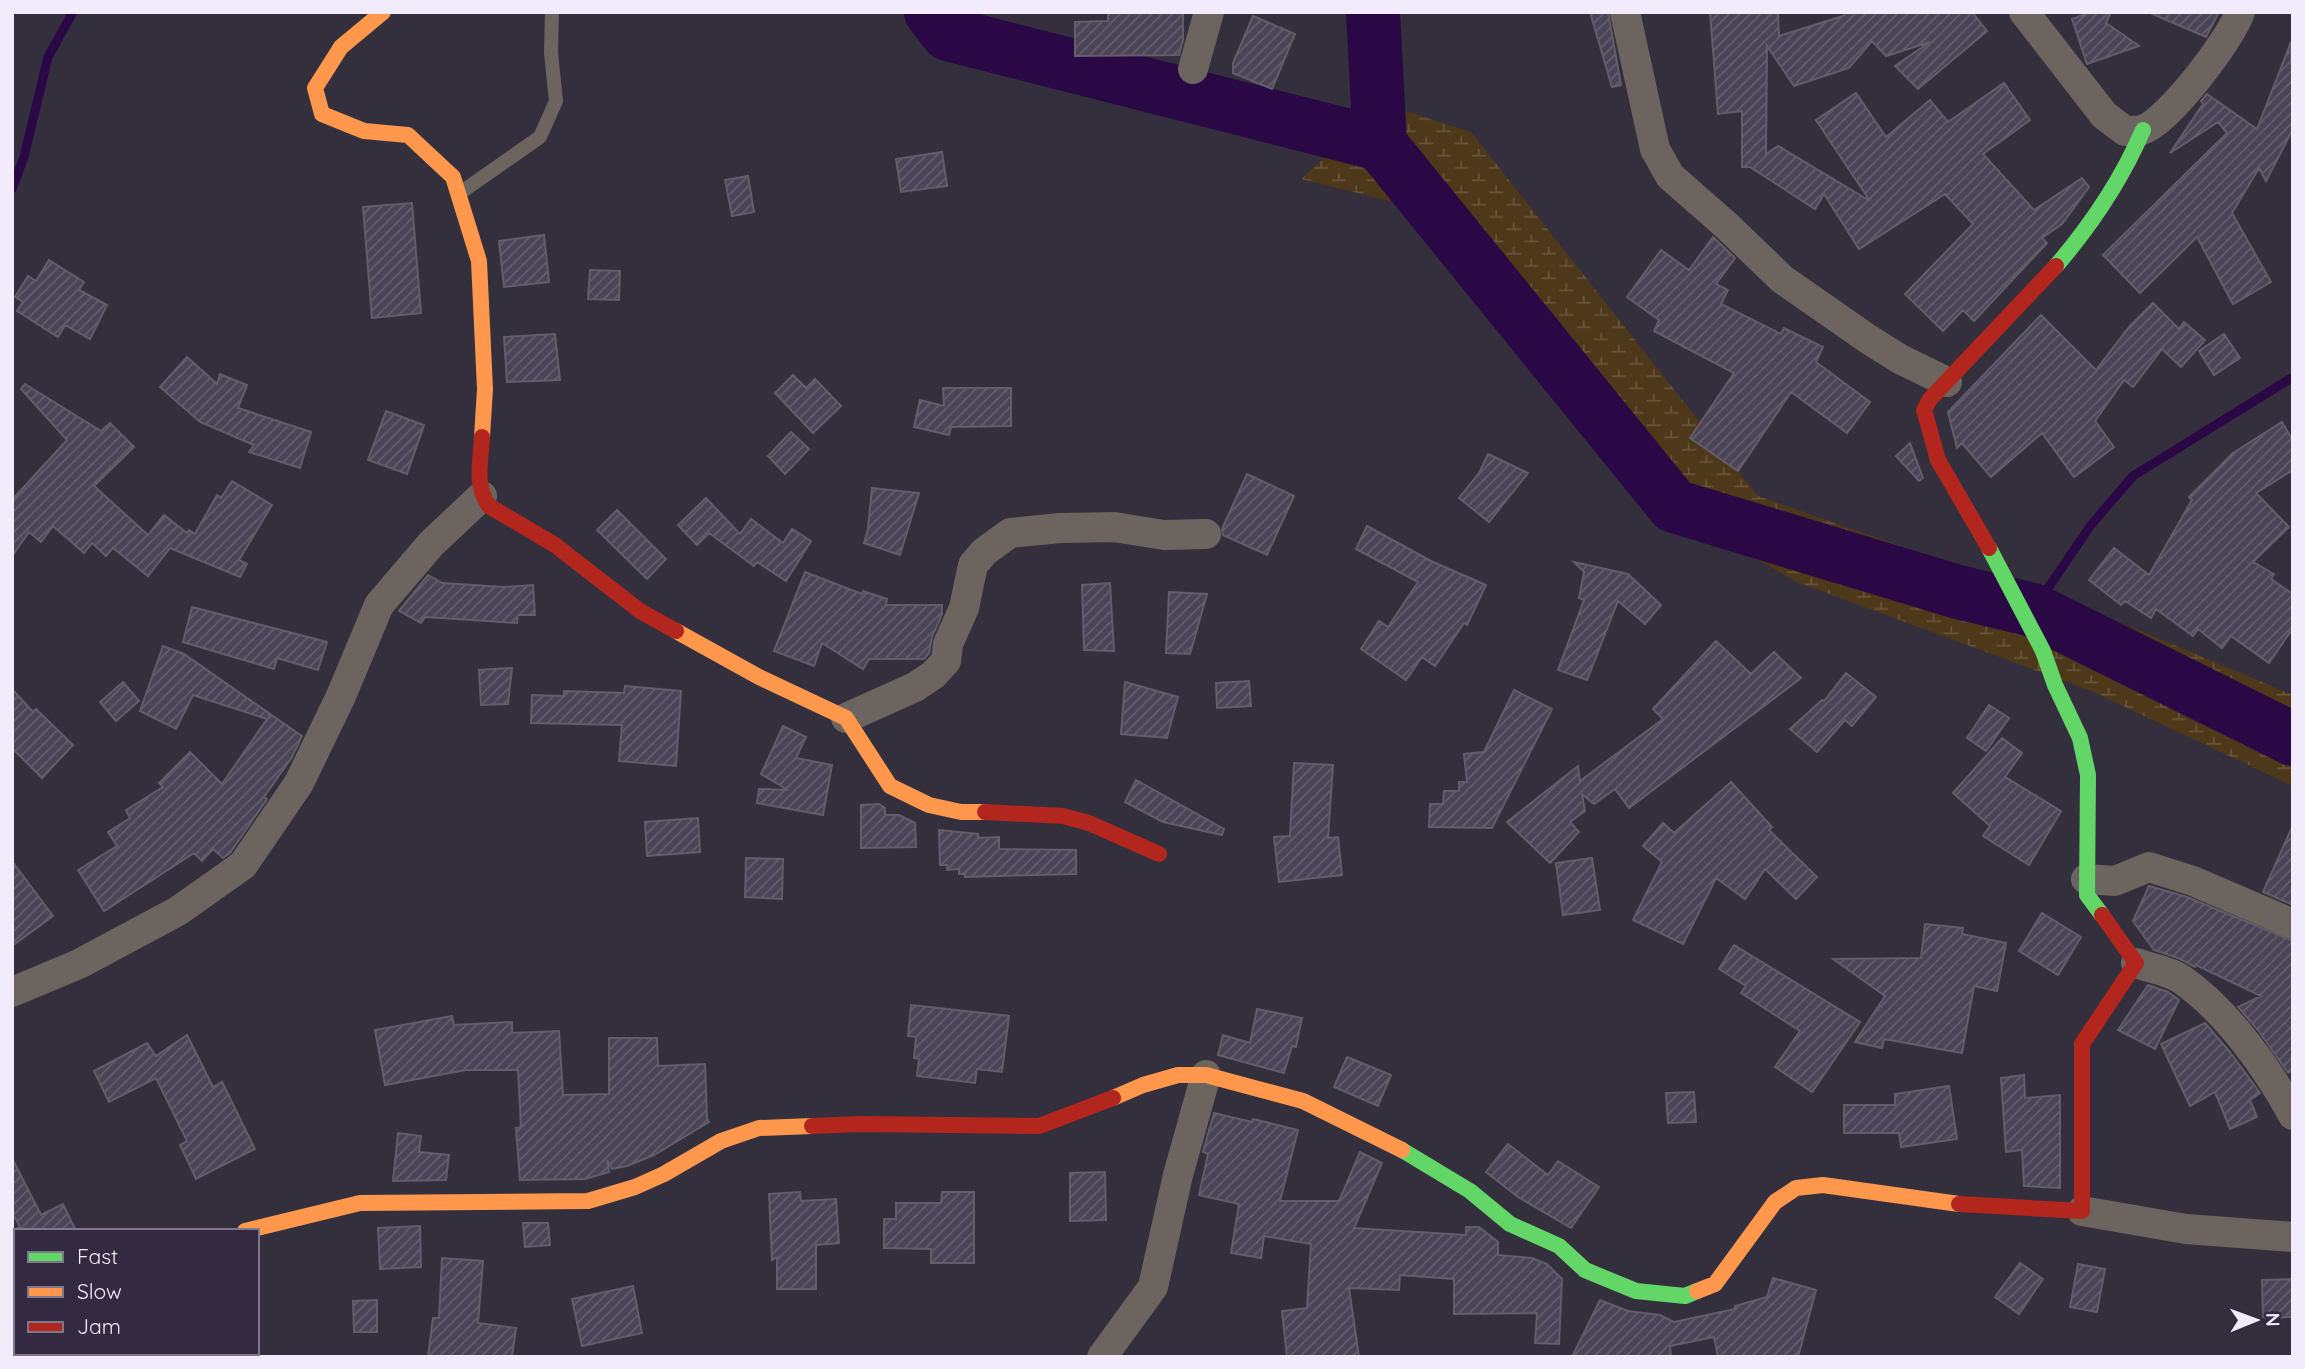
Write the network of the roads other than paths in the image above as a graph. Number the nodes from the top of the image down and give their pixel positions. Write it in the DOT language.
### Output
graph roads {
  1 [pos="383,12"];
  2 [pos="552,12"];
  3 [pos="1209,12"];
  4 [pos="1625,12"];
  5 [pos="2024,12"];
  6 [pos="2240,12"];
  7 [pos="1192,69"];
  8 [pos="2143,130"];
  9 [pos="458,194"];
  10 [pos="1947,382"];
  11 [pos="482,496"];
  12 [pos="1206,534"];
  13 [pos="846,719"];
  14 [pos="1158,854"];
  15 [pos="2086,879"];
  16 [pos="2293,924"];
  17 [pos="2136,963"];
  18 [pos="12,992"];
  19 [pos="1206,1075"];
  20 [pos="2293,1115"];
  21 [pos="2082,1211"];
  22 [pos="254,1229"];
  23 [pos="2293,1237"];
  24 [pos="1102,1357"];
  1 -- 9 [label="street"];
  2 -- 9 [label="lane"];
  3 -- 7 [label="street"];
  4 -- 10 [label="street"];
  5 -- 8 [label="street"];
  6 -- 8 [label="street"];
  8 -- 10 [label="street"];
  9 -- 11 [label="street"];
  10 -- 15 [label="street"];
  11 -- 13 [label="street"];
  11 -- 18 [label="street"];
  12 -- 13 [label="street"];
  13 -- 14 [label="street"];
  15 -- 16 [label="street"];
  15 -- 17 [label="street"];
  17 -- 20 [label="street"];
  17 -- 21 [label="street"];
  19 -- 21 [label="street"];
  19 -- 22 [label="street"];
  19 -- 24 [label="street"];
  21 -- 23 [label="street"];
}
